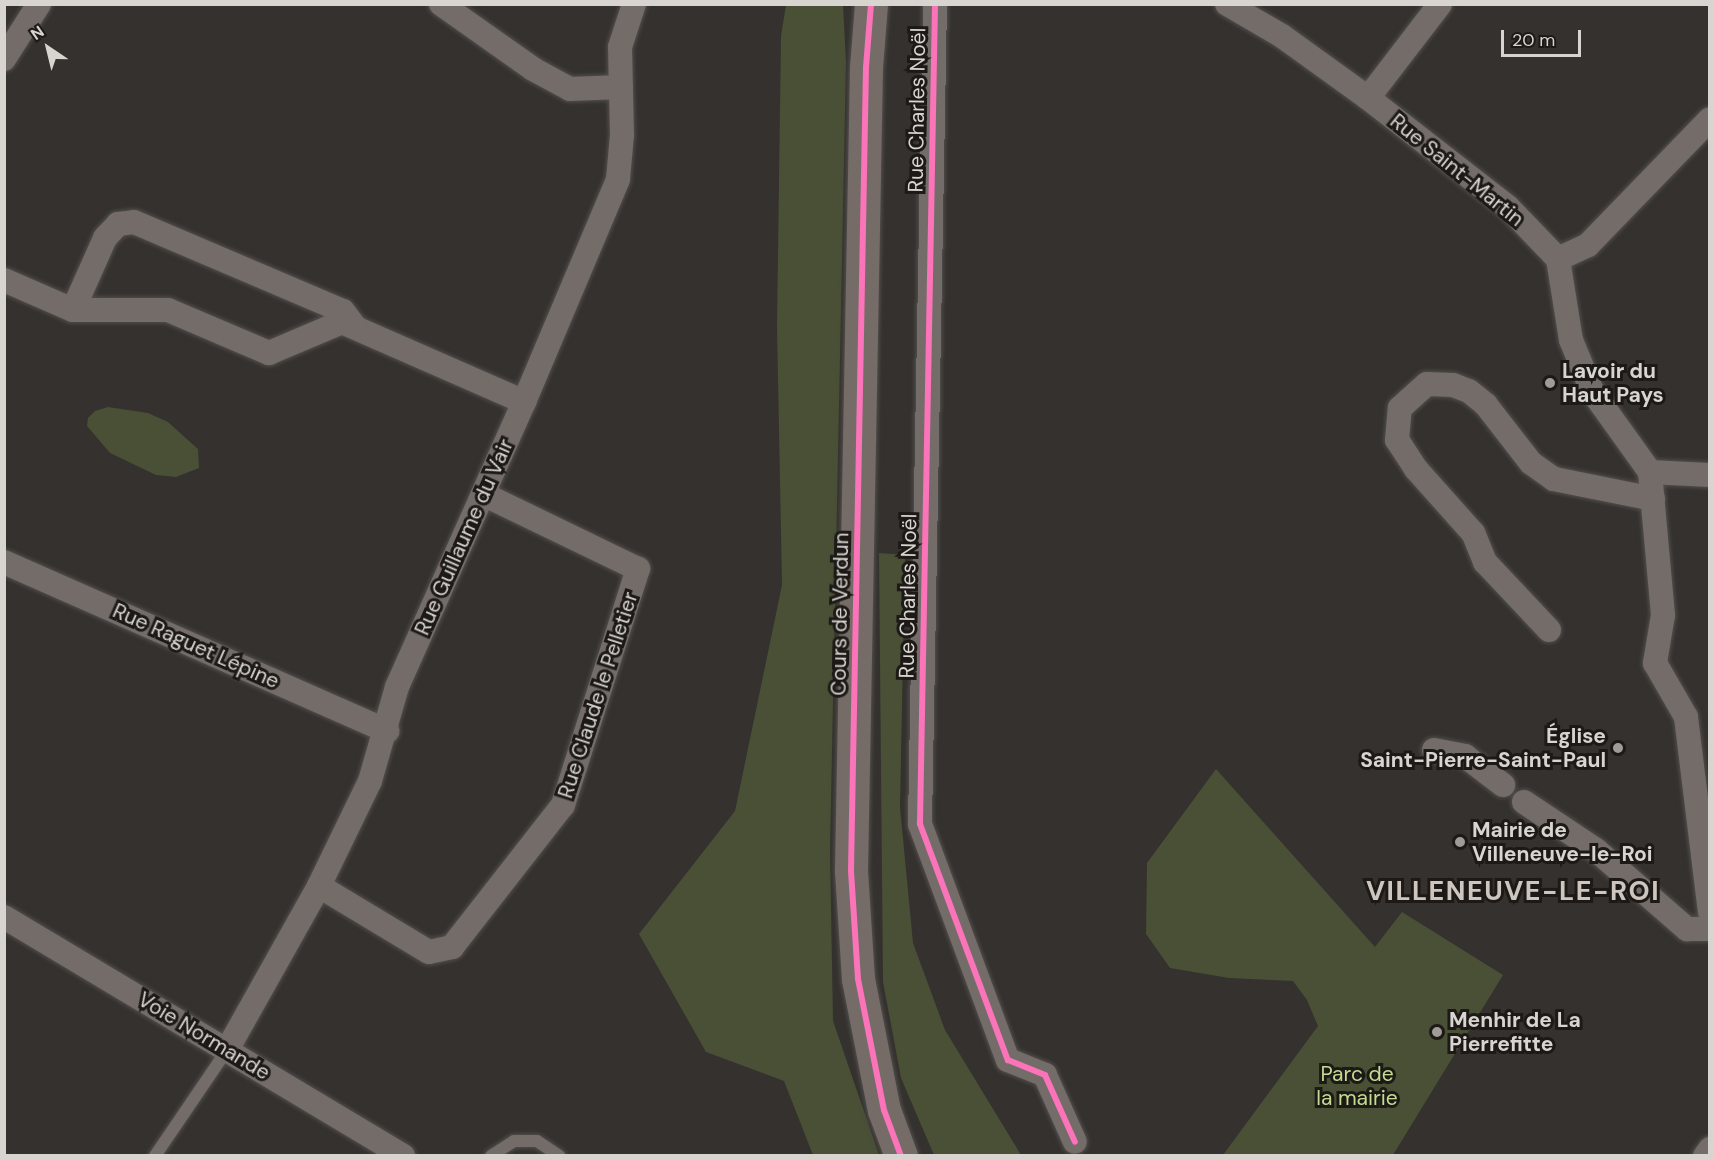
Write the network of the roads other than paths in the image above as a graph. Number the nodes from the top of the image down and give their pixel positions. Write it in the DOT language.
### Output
graph roads {
  1 [pos="39,4"];
  2 [pos="441,4"];
  3 [pos="634,4"];
  4 [pos="862,4"];
  5 [pos="871,4"];
  6 [pos="935,4"];
  7 [pos="1227,4"];
  8 [pos="1440,4"];
  9 [pos="4,59"];
  10 [pos="866,67"];
  11 [pos="621,87"];
  12 [pos="1368,98"];
  13 [pos="1710,119"];
  14 [pos="1558,259"];
  15 [pos="4,280"];
  16 [pos="73,310"];
  17 [pos="354,327"];
  18 [pos="524,402"];
  19 [pos="1650,472"];
  20 [pos="1710,475"];
  21 [pos="483,495"];
  22 [pos="1653,499"];
  23 [pos="4,562"];
  24 [pos="1549,630"];
  25 [pos="387,731"];
  26 [pos="1434,750"];
  27 [pos="1503,785"];
  28 [pos="1524,802"];
  29 [pos="319,886"];
  30 [pos="1710,912"];
  31 [pos="4,917"];
  32 [pos="1710,929"];
  33 [pos="226,1050"];
  34 [pos="1075,1142"];
  35 [pos="1710,1149"];
  36 [pos="155,1155"];
  37 [pos="403,1155"];
  38 [pos="491,1155"];
  39 [pos="560,1155"];
  40 [pos="901,1155"];
  41 [pos="1705,1155"];
  1 -- 9 [label="street"];
  2 -- 11 [label="street"];
  3 -- 11 [label="street, Rue Guillaume du Vair"];
  4 -- 10 [label="main road, Cours de Verdun"];
  5 -- 10 [label="main road, Cours de Verdun"];
  6 -- 34 [label="street, Rue Charles Noël"];
  7 -- 12 [label="street, Rue Saint-Martin"];
  8 -- 12 [label="street"];
  10 -- 40 [label="main road, Cours de Verdun"];
  11 -- 18 [label="street, Rue Guillaume du Vair"];
  12 -- 14 [label="street, Rue Saint-Martin"];
  13 -- 14 [label="street"];
  14 -- 19 [label="street"];
  15 -- 16 [label="street"];
  16 -- 17 [label="street"];
  16 -- 17 [label="street"];
  17 -- 18 [label="street"];
  18 -- 21 [label="street, Rue Guillaume du Vair"];
  19 -- 20 [label="street"];
  19 -- 22 [label="street"];
  21 -- 25 [label="street, Rue Guillaume du Vair"];
  21 -- 29 [label="street, Rue Claude le Pelletier"];
  22 -- 24 [label="street"];
  22 -- 30 [label="street"];
  23 -- 25 [label="street, Rue Raguet Lépine"];
  25 -- 29 [label="street, Rue Guillaume du Vair"];
  26 -- 27 [label="street"];
  28 -- 32 [label="street"];
  29 -- 33 [label="street, Rue Guillaume du Vair"];
  31 -- 33 [label="street, Voie Normande"];
  33 -- 36 [label="lane"];
  33 -- 37 [label="street, Voie Normande"];
  35 -- 41 [label="street"];
  38 -- 39 [label="lane"];
}
